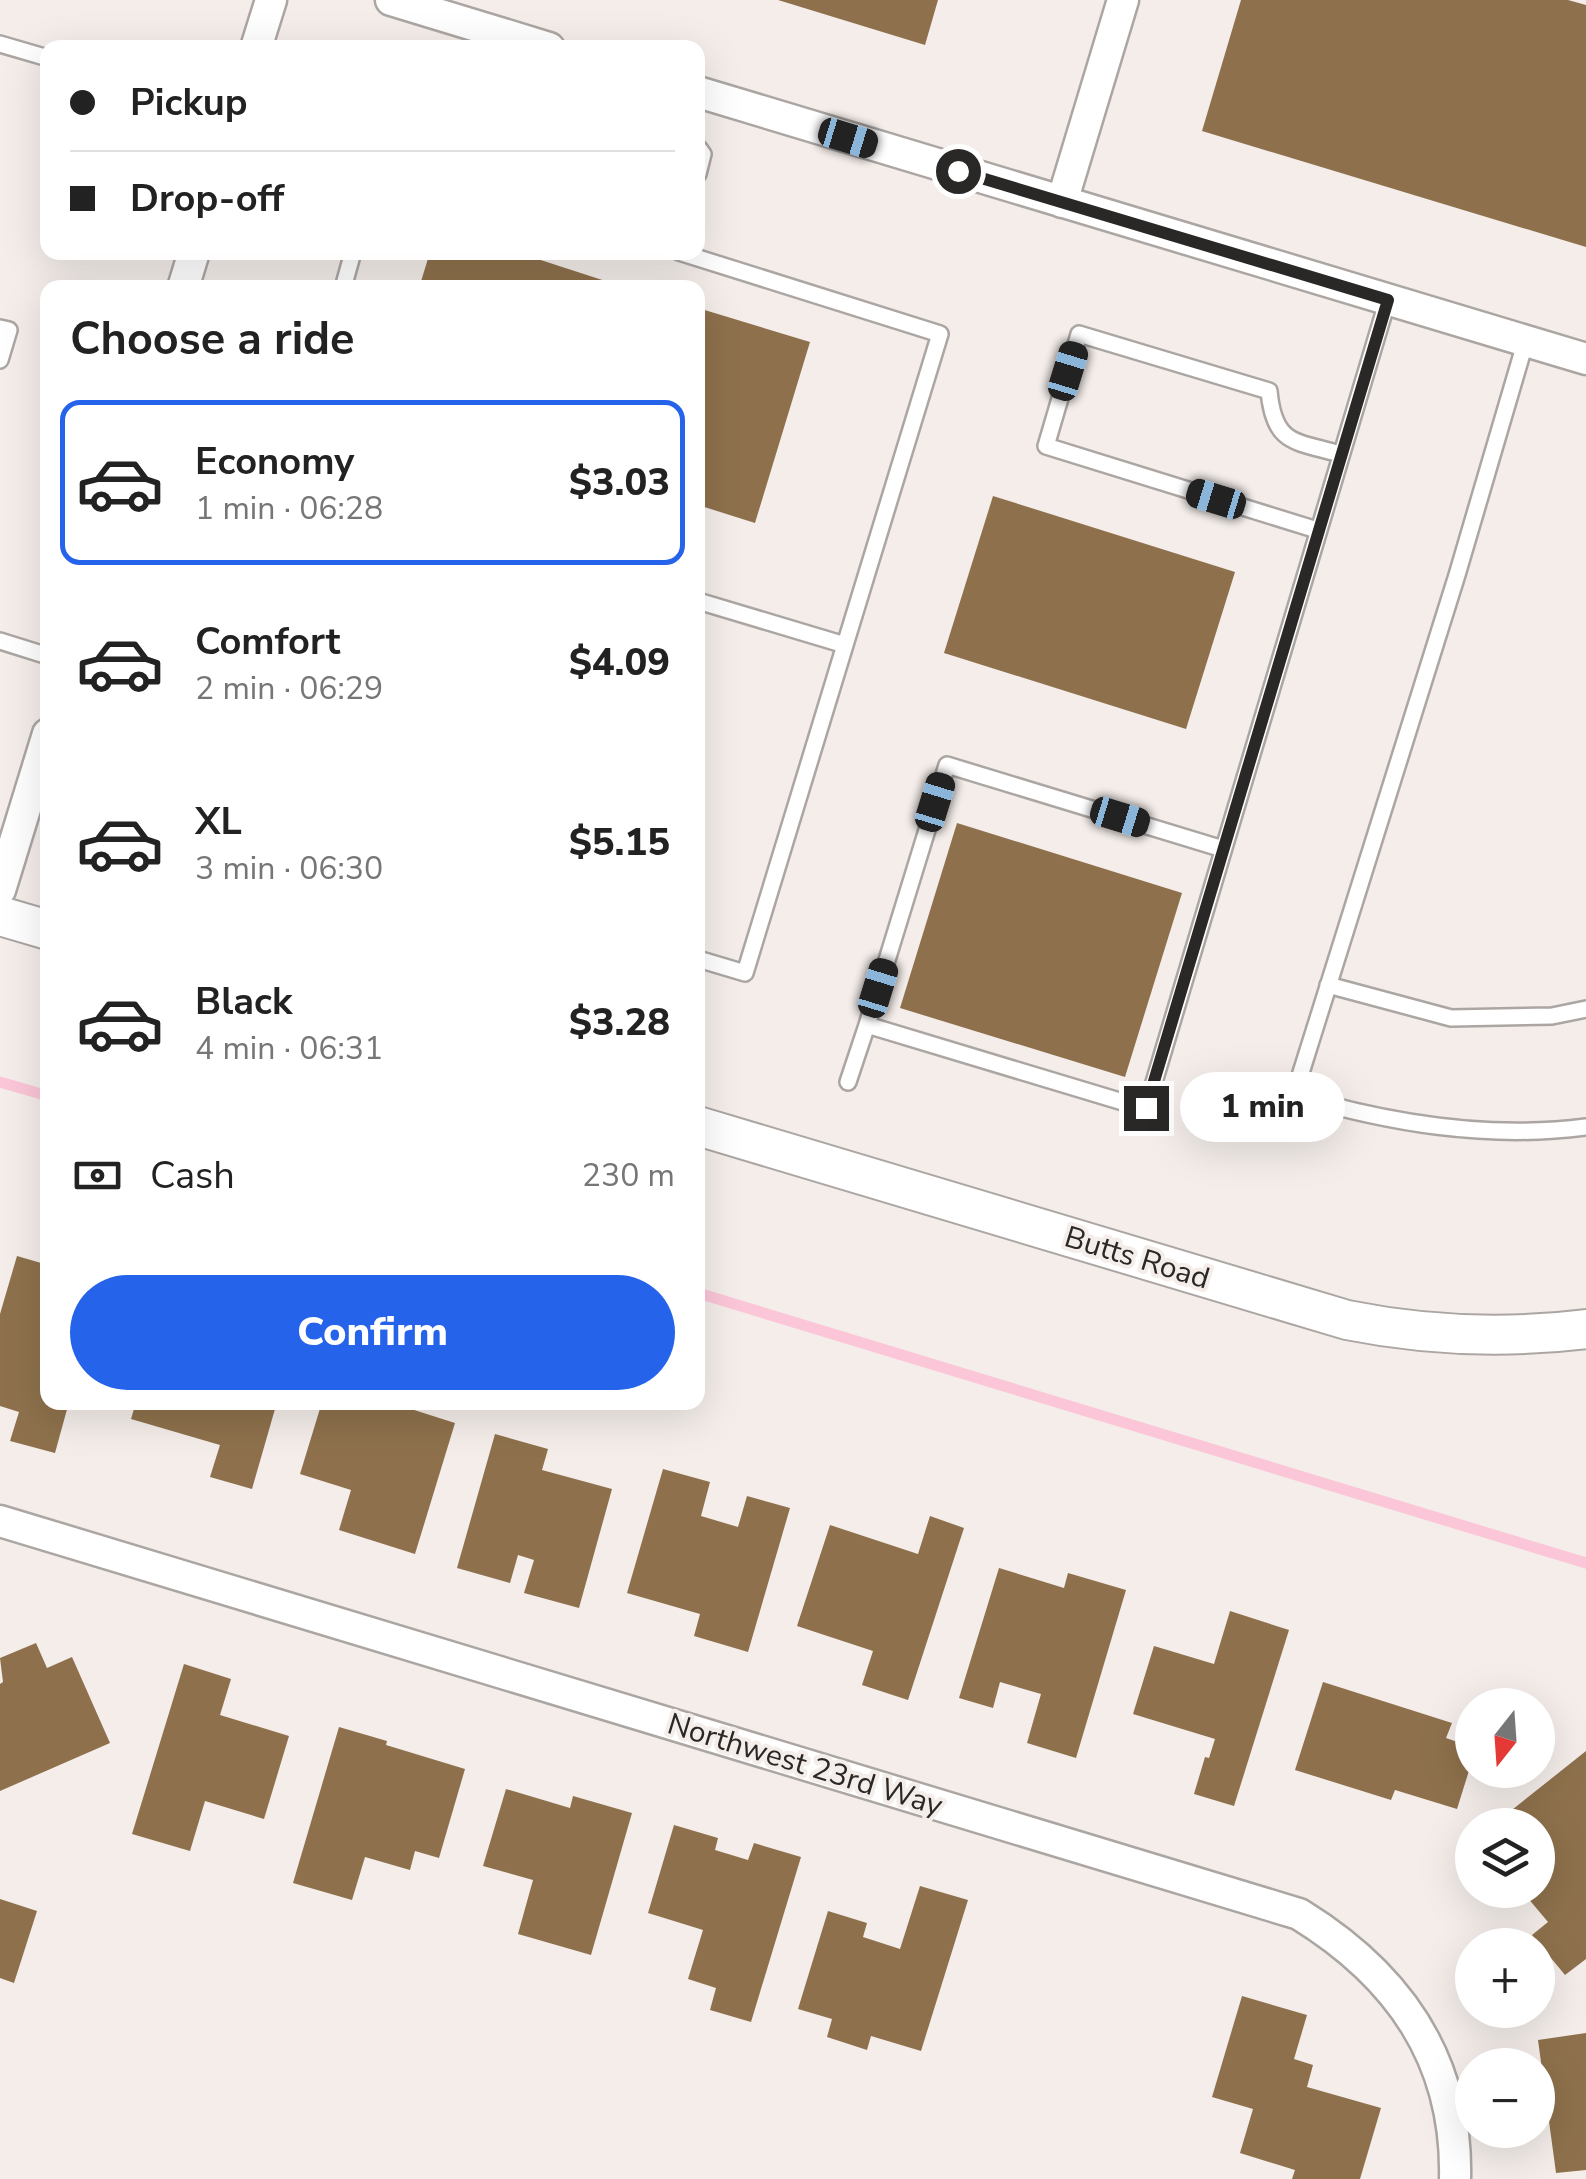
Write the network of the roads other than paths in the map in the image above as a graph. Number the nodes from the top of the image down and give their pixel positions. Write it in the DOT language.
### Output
graph roads {
  1 [pos="271,0"];
  2 [pos="391,0"];
  3 [pos="1123,0"];
  4 [pos="258,40"];
  5 [pos="523,40"];
  6 [pos="0,44"];
  7 [pos="40,56"];
  8 [pos="705,100"];
  9 [pos="1062,202"];
  10 [pos="704,260"];
  11 [pos="1388,300"];
  12 [pos="0,328"];
  13 [pos="1526,340"];
  14 [pos="1586,359"];
  15 [pos="0,360"];
  16 [pos="1340,454"];
  17 [pos="1317,530"];
  18 [pos="705,603"];
  19 [pos="0,641"];
  20 [pos="846,645"];
  21 [pos="40,654"];
  22 [pos="40,760"];
  23 [pos="1223,849"];
  24 [pos="0,890"];
  25 [pos="0,916"];
  26 [pos="40,928"];
  27 [pos="705,961"];
  28 [pos="1328,985"];
  29 [pos="1586,1009"];
  30 [pos="867,1025"];
  31 [pos="848,1082"];
  32 [pos="1586,1127"];
  33 [pos="705,1128"];
  34 [pos="1586,1329"];
  35 [pos="0,1521"];
  36 [pos="1455,2179"];
  1 -- 4 [label="street"];
  2 -- 5 [label="street"];
  3 -- 9 [label="street"];
  6 -- 7 [label="lane"];
  8 -- 9 [label="street"];
  9 -- 11 [label="street"];
  10 -- 20 [label="lane"];
  11 -- 13 [label="street"];
  11 -- 16 [label="lane"];
  12 -- 15 [label="lane"];
  13 -- 14 [label="street"];
  13 -- 28 [label="lane"];
  16 -- 17 [label="lane"];
  16 -- 17 [label="lane"];
  17 -- 23 [label="lane"];
  18 -- 20 [label="lane"];
  19 -- 21 [label="lane"];
  20 -- 27 [label="lane"];
  22 -- 24 [label="street"];
  23 -- 30 [label="lane"];
  23 -- 30 [label="lane"];
  25 -- 26 [label="street"];
  28 -- 29 [label="lane"];
  28 -- 32 [label="lane"];
  30 -- 31 [label="lane"];
  33 -- 34 [label="street, Butts Road"];
  35 -- 36 [label="street, Northwest 23rd Way"];
}
